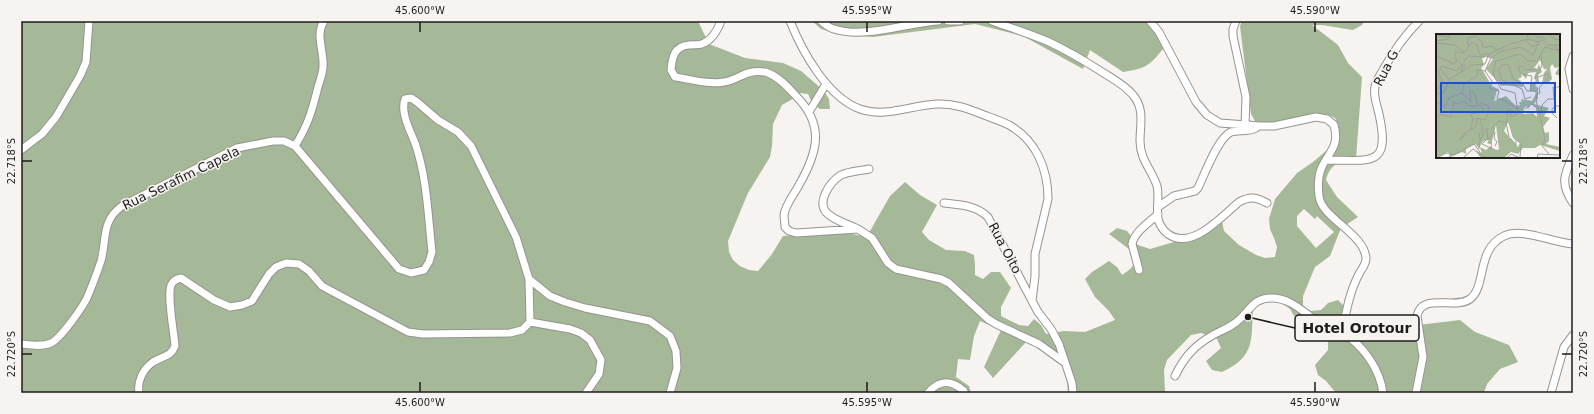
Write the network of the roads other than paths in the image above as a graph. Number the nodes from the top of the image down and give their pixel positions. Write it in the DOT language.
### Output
graph roads {
  1 [pos="89,21"];
  2 [pos="324,21"];
  3 [pos="721,21"];
  4 [pos="790,21"];
  5 [pos="821,21"];
  6 [pos="938,21"];
  7 [pos="948,21"];
  8 [pos="960,21"];
  9 [pos="992,21"];
  10 [pos="1150,21"];
  11 [pos="1236,21"];
  12 [pos="1419,21"];
  13 [pos="1573,56"];
  14 [pos="826,84"];
  15 [pos="1573,89"];
  16 [pos="809,112"];
  17 [pos="1245,125"];
  18 [pos="1260,126"];
  19 [pos="295,146"];
  20 [pos="21,150"];
  21 [pos="1573,156"];
  22 [pos="1327,160"];
  23 [pos="869,169"];
  24 [pos="1267,202"];
  25 [pos="944,203"];
  26 [pos="1573,203"];
  27 [pos="1158,210"];
  28 [pos="858,229"];
  29 [pos="1573,244"];
  30 [pos="1139,270"];
  31 [pos="529,279"];
  32 [pos="1032,301"];
  33 [pos="530,322"];
  34 [pos="1342,333"];
  35 [pos="1573,335"];
  36 [pos="21,344"];
  37 [pos="1064,362"];
  38 [pos="1176,376"];
  39 [pos="139,393"];
  40 [pos="586,393"];
  41 [pos="670,393"];
  42 [pos="928,393"];
  43 [pos="964,393"];
  44 [pos="1073,393"];
  45 [pos="1383,393"];
  46 [pos="1416,393"];
  47 [pos="1551,393"];
  1 -- 20 [label="street"];
  2 -- 19 [label="street"];
  3 -- 16 [label="street"];
  4 -- 14 [label="street"];
  5 -- 6 [label="street"];
  7 -- 8 [label="street"];
  9 -- 27 [label="street"];
  10 -- 17 [label="street"];
  11 -- 17 [label="street"];
  12 -- 22 [label="street, Rua G"];
  13 -- 15 [label="street"];
  14 -- 16 [label="street"];
  14 -- 32 [label="street"];
  16 -- 28 [label="street"];
  17 -- 18 [label="street"];
  18 -- 22 [label="street"];
  18 -- 27 [label="street"];
  19 -- 31 [label="street"];
  19 -- 36 [label="street, Rua Serafim Capela"];
  21 -- 26 [label="street"];
  22 -- 34 [label="street"];
  23 -- 28 [label="street"];
  24 -- 27 [label="street"];
  25 -- 32 [label="street, Rua Oito"];
  27 -- 30 [label="street"];
  28 -- 37 [label="street"];
  29 -- 46 [label="street"];
  31 -- 33 [label="street"];
  31 -- 41 [label="street"];
  32 -- 37 [label="street, Rua Oito"];
  33 -- 39 [label="street"];
  33 -- 40 [label="street"];
  34 -- 38 [label="street"];
  34 -- 45 [label="street"];
  35 -- 47 [label="street"];
  37 -- 44 [label="street, Rua Oito"];
  42 -- 43 [label="street"];
}
